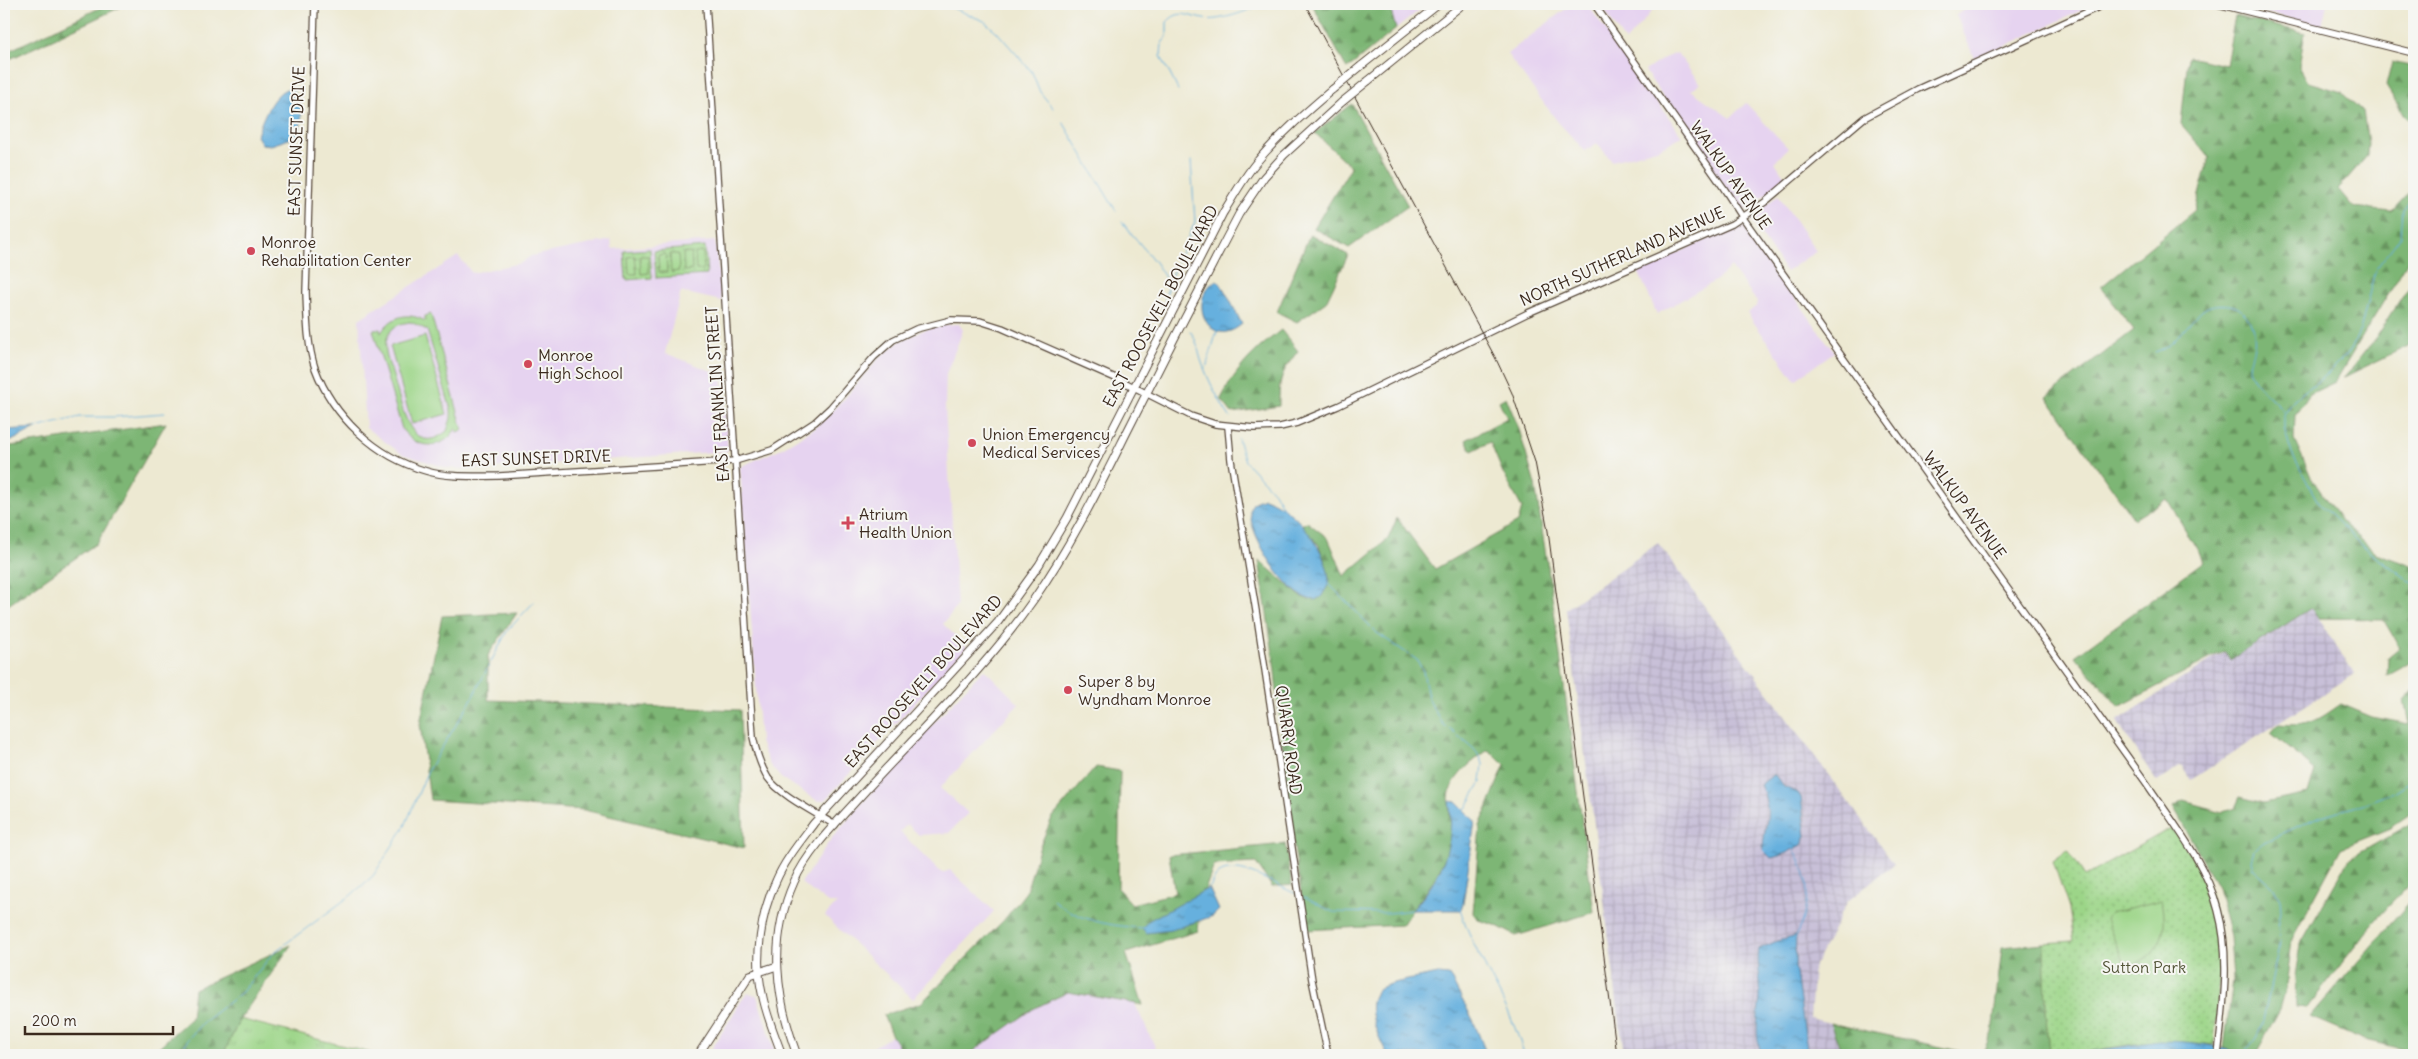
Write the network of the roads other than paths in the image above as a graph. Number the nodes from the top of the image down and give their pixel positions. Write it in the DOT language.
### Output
graph roads {
  1 [pos="315,4"];
  2 [pos="706,4"];
  3 [pos="1439,4"];
  4 [pos="1464,4"];
  5 [pos="1594,4"];
  6 [pos="2105,4"];
  7 [pos="2218,4"];
  8 [pos="2414,53"];
  9 [pos="1743,217"];
  10 [pos="1133,386"];
  11 [pos="1147,394"];
  12 [pos="1228,427"];
  13 [pos="735,461"];
  14 [pos="821,816"];
  15 [pos="835,825"];
  16 [pos="777,966"];
  17 [pos="760,970"];
  18 [pos="774,1033"];
  19 [pos="698,1055"];
  20 [pos="782,1055"];
  21 [pos="787,1055"];
  22 [pos="797,1055"];
  23 [pos="1328,1055"];
  24 [pos="2218,1055"];
  1 -- 13 [label="street, EAST SUNSET DRIVE"];
  2 -- 13 [label="street, EAST FRANKLIN STREET"];
  3 -- 10 [label="highway, EAST ROOSEVELT BOULEVARD, bridge"];
  4 -- 11 [label="highway, EAST ROOSEVELT BOULEVARD, bridge"];
  5 -- 9 [label="street, WALKUP AVENUE"];
  6 -- 9 [label="street, NORTH SUTHERLAND AVENUE"];
  7 -- 8 [label="main road"];
  9 -- 12 [label="street, NORTH SUTHERLAND AVENUE"];
  9 -- 24 [label="street, WALKUP AVENUE"];
  10 -- 11 [label="street, EAST SUNSET DRIVE"];
  10 -- 13 [label="street, EAST SUNSET DRIVE"];
  10 -- 14 [label="highway, EAST ROOSEVELT BOULEVARD"];
  11 -- 12 [label="street, EAST SUNSET DRIVE"];
  11 -- 15 [label="highway, EAST ROOSEVELT BOULEVARD"];
  12 -- 23 [label="street, QUARRY ROAD"];
  13 -- 14 [label="street, EAST FRANKLIN STREET"];
  14 -- 15 [label="street"];
  14 -- 17 [label="highway, EAST ROOSEVELT BOULEVARD"];
  15 -- 16 [label="highway, EAST ROOSEVELT BOULEVARD"];
  16 -- 17 [label="highway"];
  16 -- 22 [label="highway, EAST ROOSEVELT BOULEVARD"];
  17 -- 18 [label="highway, EAST ROOSEVELT BOULEVARD"];
  17 -- 19 [label="highway"];
  18 -- 20 [label="highway, EAST ROOSEVELT BOULEVARD"];
  18 -- 21 [label="highway"];
}
